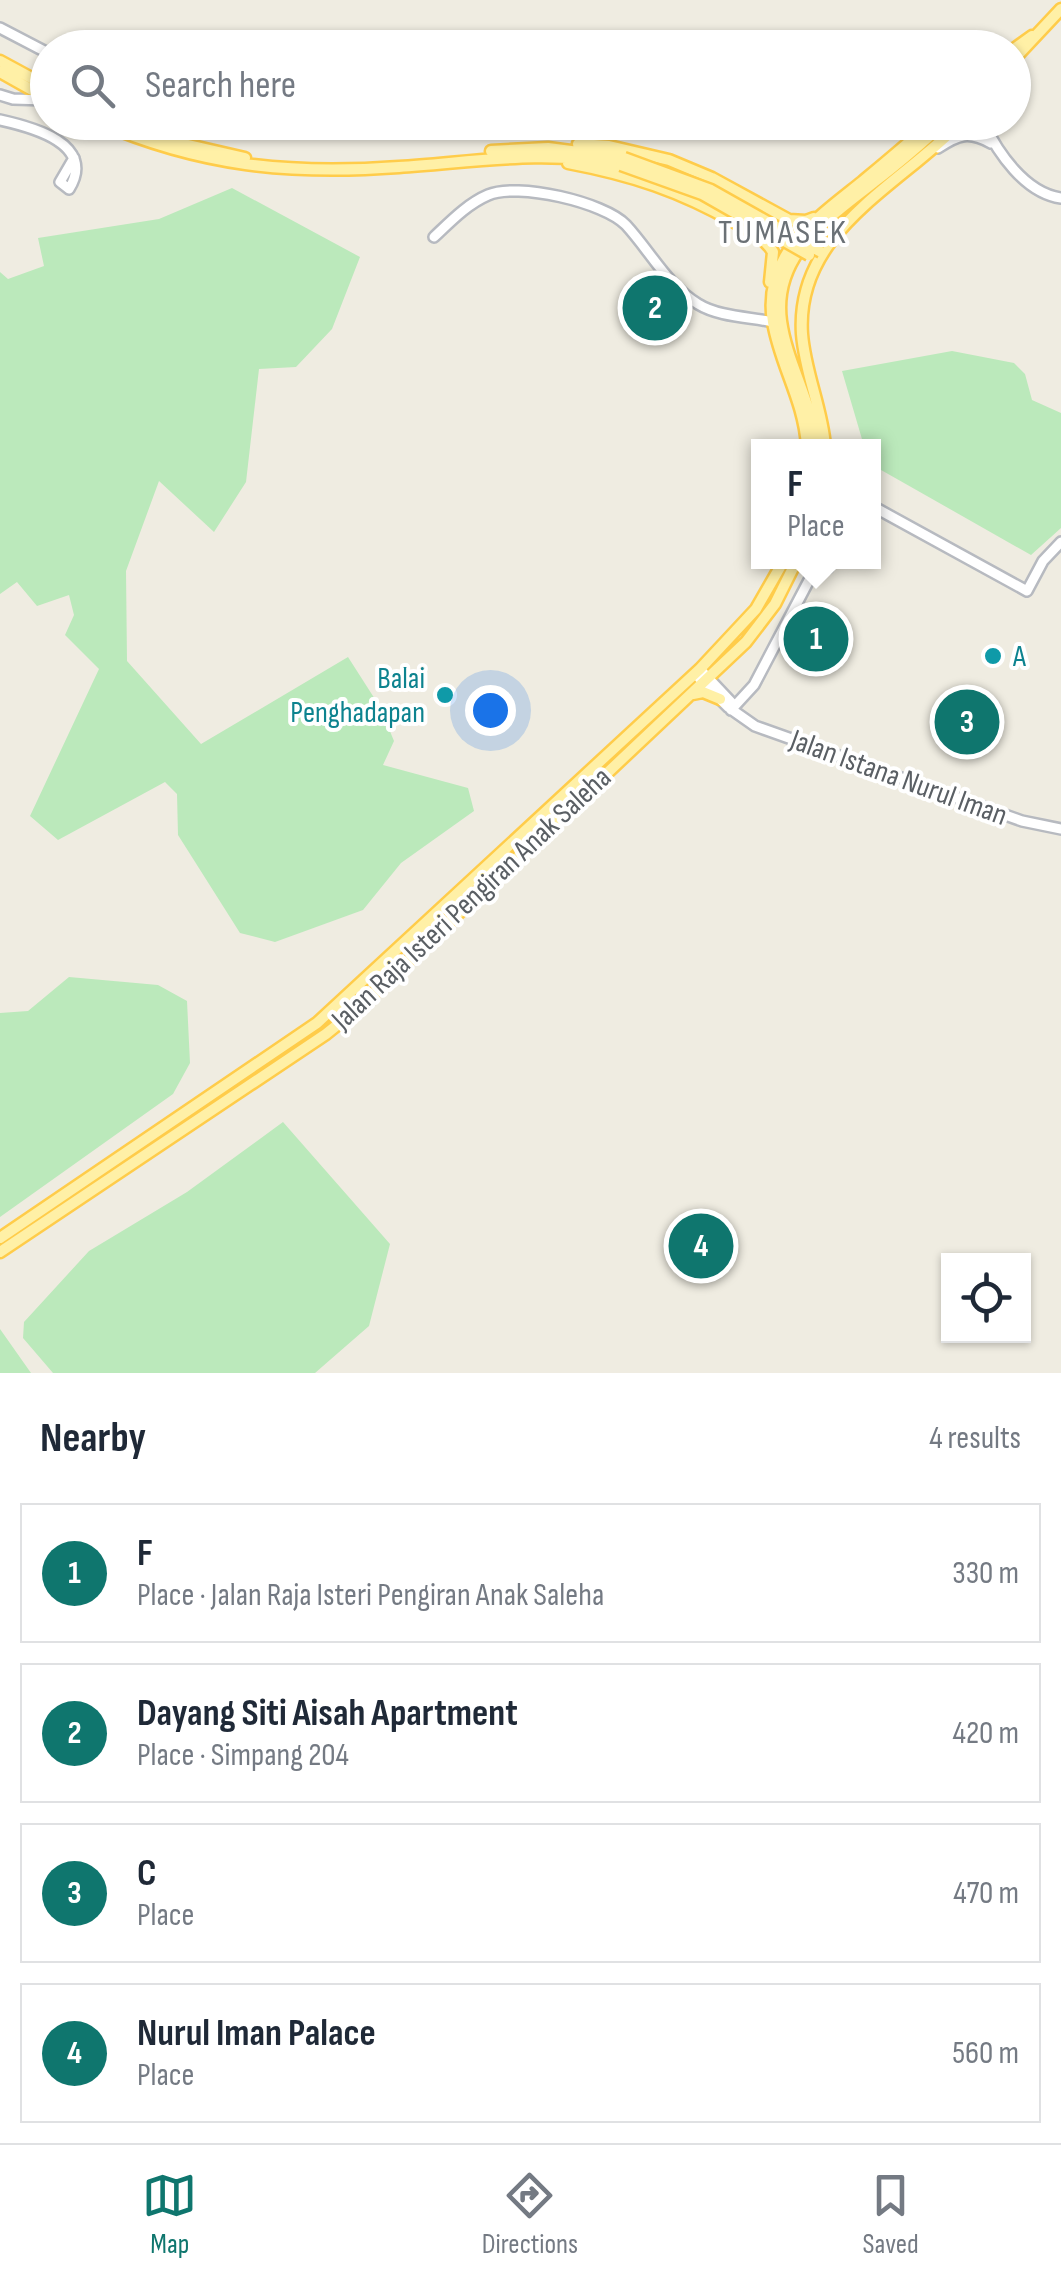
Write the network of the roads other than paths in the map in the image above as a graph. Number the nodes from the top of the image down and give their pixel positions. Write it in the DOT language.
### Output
graph roads {
  1 [pos="1061,9"];
  2 [pos="0,28"];
  3 [pos="1031,38"];
  4 [pos="30,43"];
  5 [pos="0,61"];
  6 [pos="0,72"];
  7 [pos="30,77"];
  8 [pos="14,80"];
  9 [pos="30,89"];
  10 [pos="0,94"];
  11 [pos="18,98"];
  12 [pos="30,99"];
  13 [pos="0,120"];
  14 [pos="30,130"];
  15 [pos="56,140"];
  16 [pos="140,140"];
  17 [pos="173,140"];
  18 [pos="910,140"];
  19 [pos="923,140"];
  20 [pos="941,140"];
  21 [pos="951,140"];
  22 [pos="986,140"];
  23 [pos="992,140"];
  24 [pos="994,144"];
  25 [pos="528,152"];
  26 [pos="74,158"];
  27 [pos="918,161"];
  28 [pos="1061,198"];
  29 [pos="772,212"];
  30 [pos="816,217"];
  31 [pos="754,233"];
  32 [pos="434,237"];
  33 [pos="819,256"];
  34 [pos="672,282"];
  35 [pos="663,291"];
  36 [pos="772,303"];
  37 [pos="773,322"];
  38 [pos="806,439"];
  39 [pos="815,439"];
  40 [pos="824,439"];
  41 [pos="881,511"];
  42 [pos="1061,542"];
  43 [pos="780,569"];
  44 [pos="792,569"];
  45 [pos="814,569"];
  46 [pos="705,678"];
  47 [pos="690,694"];
  48 [pos="720,700"];
  49 [pos="735,710"];
  50 [pos="1061,829"];
  51 [pos="0,1238"];
  52 [pos="0,1252"];
  1 -- 3 [label="main road"];
  2 -- 4 [label="street"];
  5 -- 7 [label="main road"];
  6 -- 8 [label="main road"];
  8 -- 9 [label="main road"];
  8 -- 11 [label="street"];
  10 -- 11 [label="street"];
  11 -- 12 [label="street"];
  13 -- 14 [label="street"];
  15 -- 26 [label="street"];
  16 -- 25 [label="main road"];
  17 -- 25 [label="main road"];
  18 -- 30 [label="main road"];
  19 -- 39 [label="main road"];
  20 -- 27 [label="main road"];
  21 -- 27 [label="street"];
  22 -- 24 [label="street"];
  23 -- 24 [label="street"];
  24 -- 28 [label="street"];
  25 -- 29 [label="main road"];
  25 -- 31 [label="main road"];
  25 -- 33 [label="main road, bridge"];
  27 -- 33 [label="main road"];
  29 -- 30 [label="main road"];
  29 -- 31 [label="main road"];
  30 -- 36 [label="main road"];
  31 -- 36 [label="main road"];
  32 -- 34 [label="street"];
  33 -- 40 [label="main road"];
  34 -- 35 [label="street"];
  34 -- 37 [label="street"];
  36 -- 37 [label="main road"];
  37 -- 38 [label="main road"];
  41 -- 42 [label="street"];
  43 -- 46 [label="main road, Jalan Raja Isteri Pengiran Anak Saleha"];
  44 -- 46 [label="main road, Jalan Raja Isteri Pengiran Anak Saleha"];
  45 -- 49 [label="street"];
  46 -- 47 [label="main road, Jalan Raja Isteri Pengiran Anak Saleha"];
  46 -- 48 [label="street, Jalan Istana Nurul Iman"];
  46 -- 49 [label="street, Jalan Istana Nurul Iman"];
  46 -- 51 [label="main road, Jalan Raja Isteri Pengiran Anak Saleha"];
  47 -- 48 [label="main road"];
  47 -- 52 [label="main road, Jalan Raja Isteri Pengiran Anak Saleha"];
  48 -- 49 [label="street, Jalan Istana Nurul Iman"];
  49 -- 50 [label="street, Jalan Istana Nurul Iman"];
}
